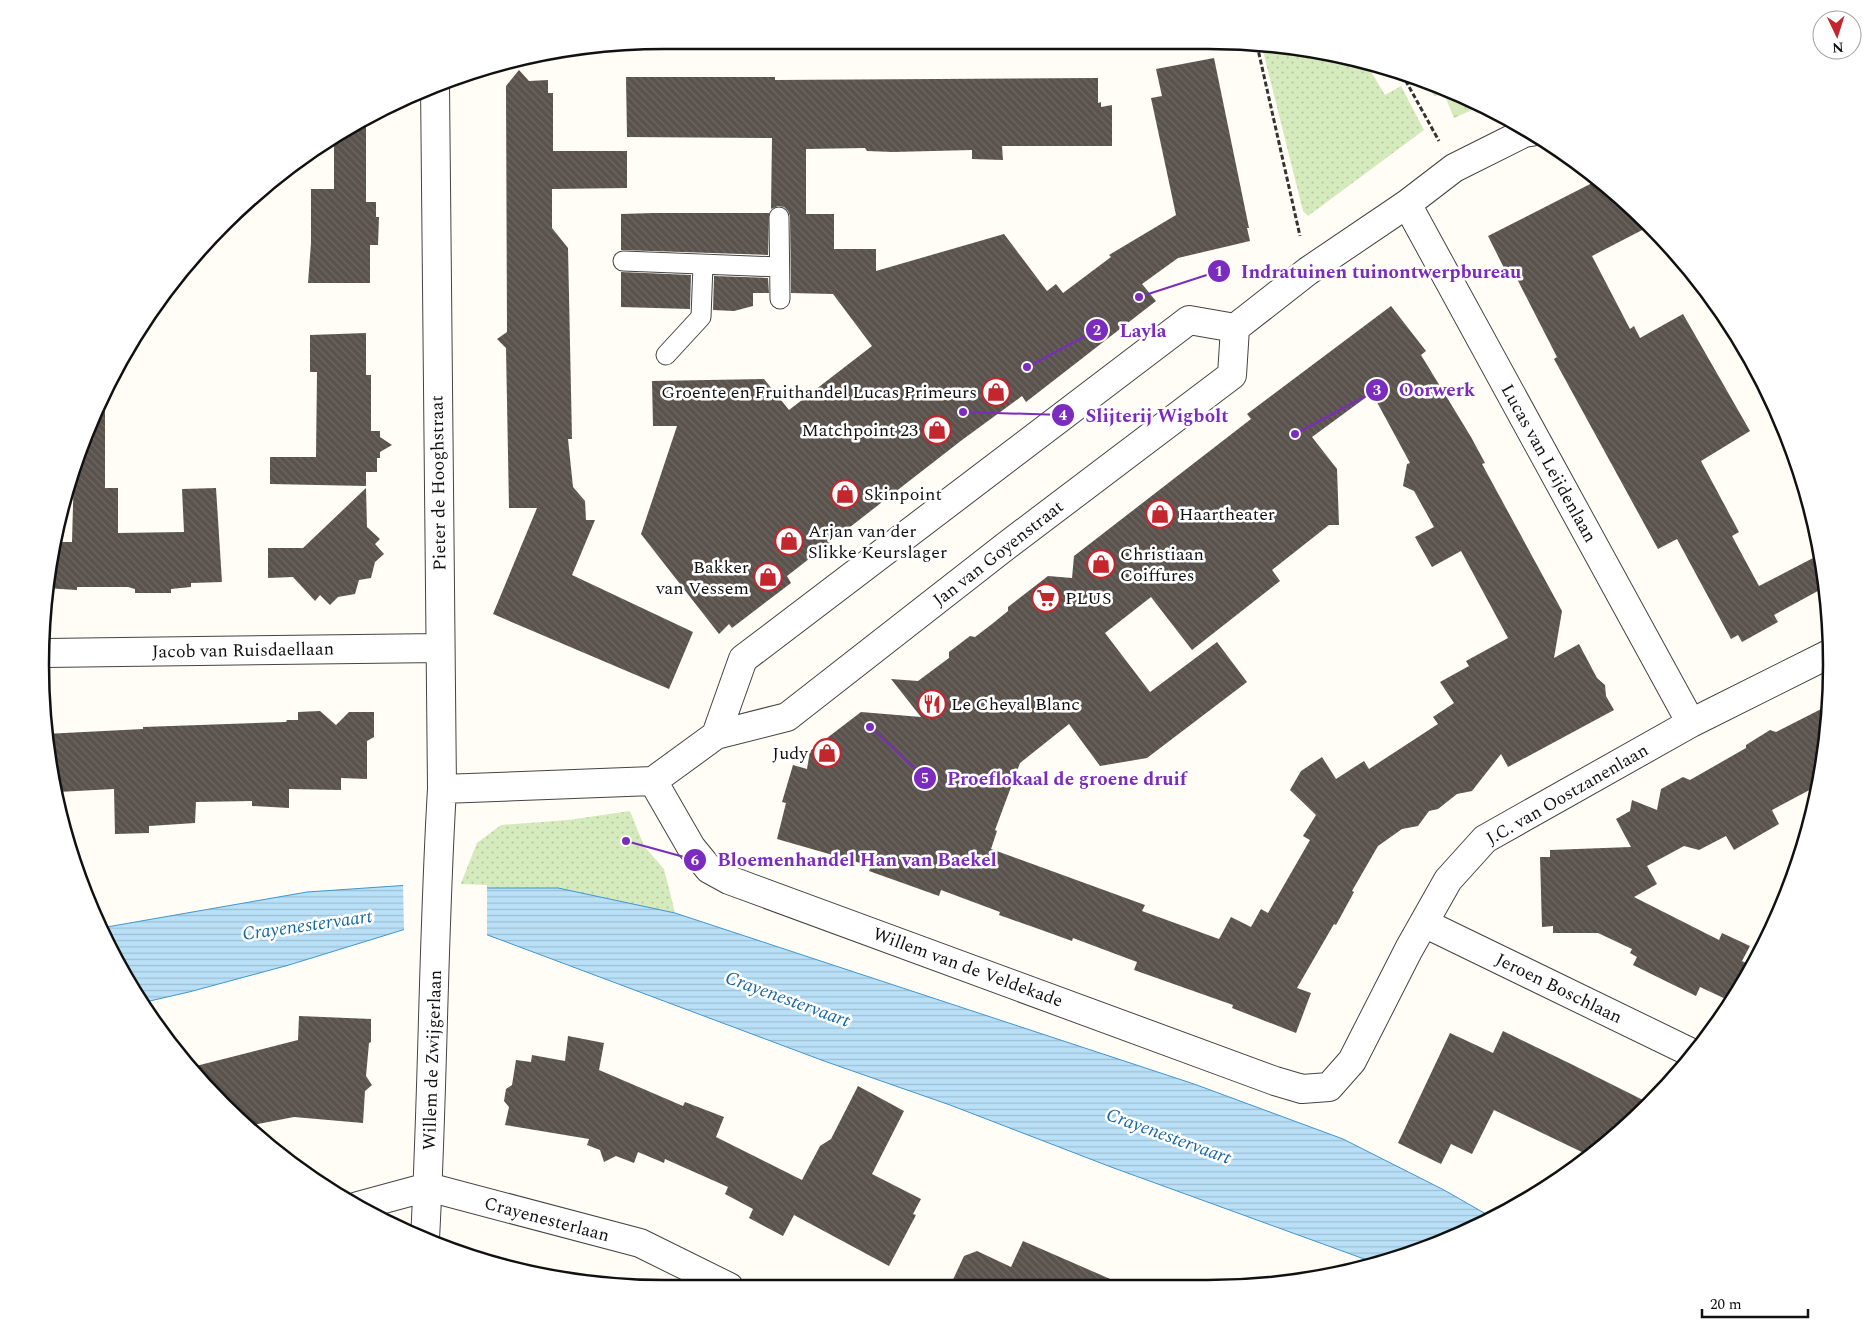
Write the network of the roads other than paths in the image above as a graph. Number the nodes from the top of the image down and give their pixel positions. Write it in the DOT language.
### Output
graph roads {
  1 [pos="435,94"];
  2 [pos="1521,135"];
  3 [pos="1407,204"];
  4 [pos="779,217"];
  5 [pos="623,261"];
  6 [pos="703,265"];
  7 [pos="779,267"];
  8 [pos="780,299"];
  9 [pos="1245,321"];
  10 [pos="666,355"];
  11 [pos="440,648"];
  12 [pos="49,652"];
  13 [pos="1823,657"];
  14 [pos="1691,723"];
  15 [pos="716,735"];
  16 [pos="653,782"];
  17 [pos="442,789"];
  18 [pos="437,882"];
  19 [pos="1424,923"];
  20 [pos="1686,1050"];
  21 [pos="1328,1087"];
  22 [pos="428,1187"];
  23 [pos="367,1204"];
  24 [pos="425,1231"];
  25 [pos="715,1280"];
  1 -- 11 [label="street, Pieter de Hooghstraat"];
  2 -- 3 [label="street"];
  3 -- 9 [label="street"];
  3 -- 14 [label="street, Lucas van Leijdenlaan"];
  4 -- 7 [label="lane"];
  5 -- 6 [label="lane"];
  6 -- 7 [label="lane"];
  6 -- 10 [label="lane"];
  7 -- 8 [label="lane"];
  9 -- 15 [label="street, Jan van Goyenstraat"];
  9 -- 15 [label="street"];
  11 -- 12 [label="street, Jacob van Ruisdaellaan"];
  11 -- 17 [label="street, Pieter de Hooghstraat"];
  13 -- 14 [label="street, J.C. van Oostzanenlaan"];
  14 -- 19 [label="street, J.C. van Oostzanenlaan"];
  15 -- 16 [label="street, Jan van Goyenstraat"];
  16 -- 17 [label="street"];
  16 -- 21 [label="street, Willem van de Veldekade"];
  17 -- 18 [label="street, Pieter de Hooghstraat"];
  18 -- 22 [label="street, Willem de Zwijgerlaan"];
  19 -- 20 [label="street, Jeroen Boschlaan"];
  19 -- 21 [label="street, J.C. van Oostzanenlaan"];
  22 -- 23 [label="street, Crayenesterlaan"];
  22 -- 24 [label="street, Willem de Zwijgerlaan"];
  22 -- 25 [label="street, Crayenesterlaan"];
}
